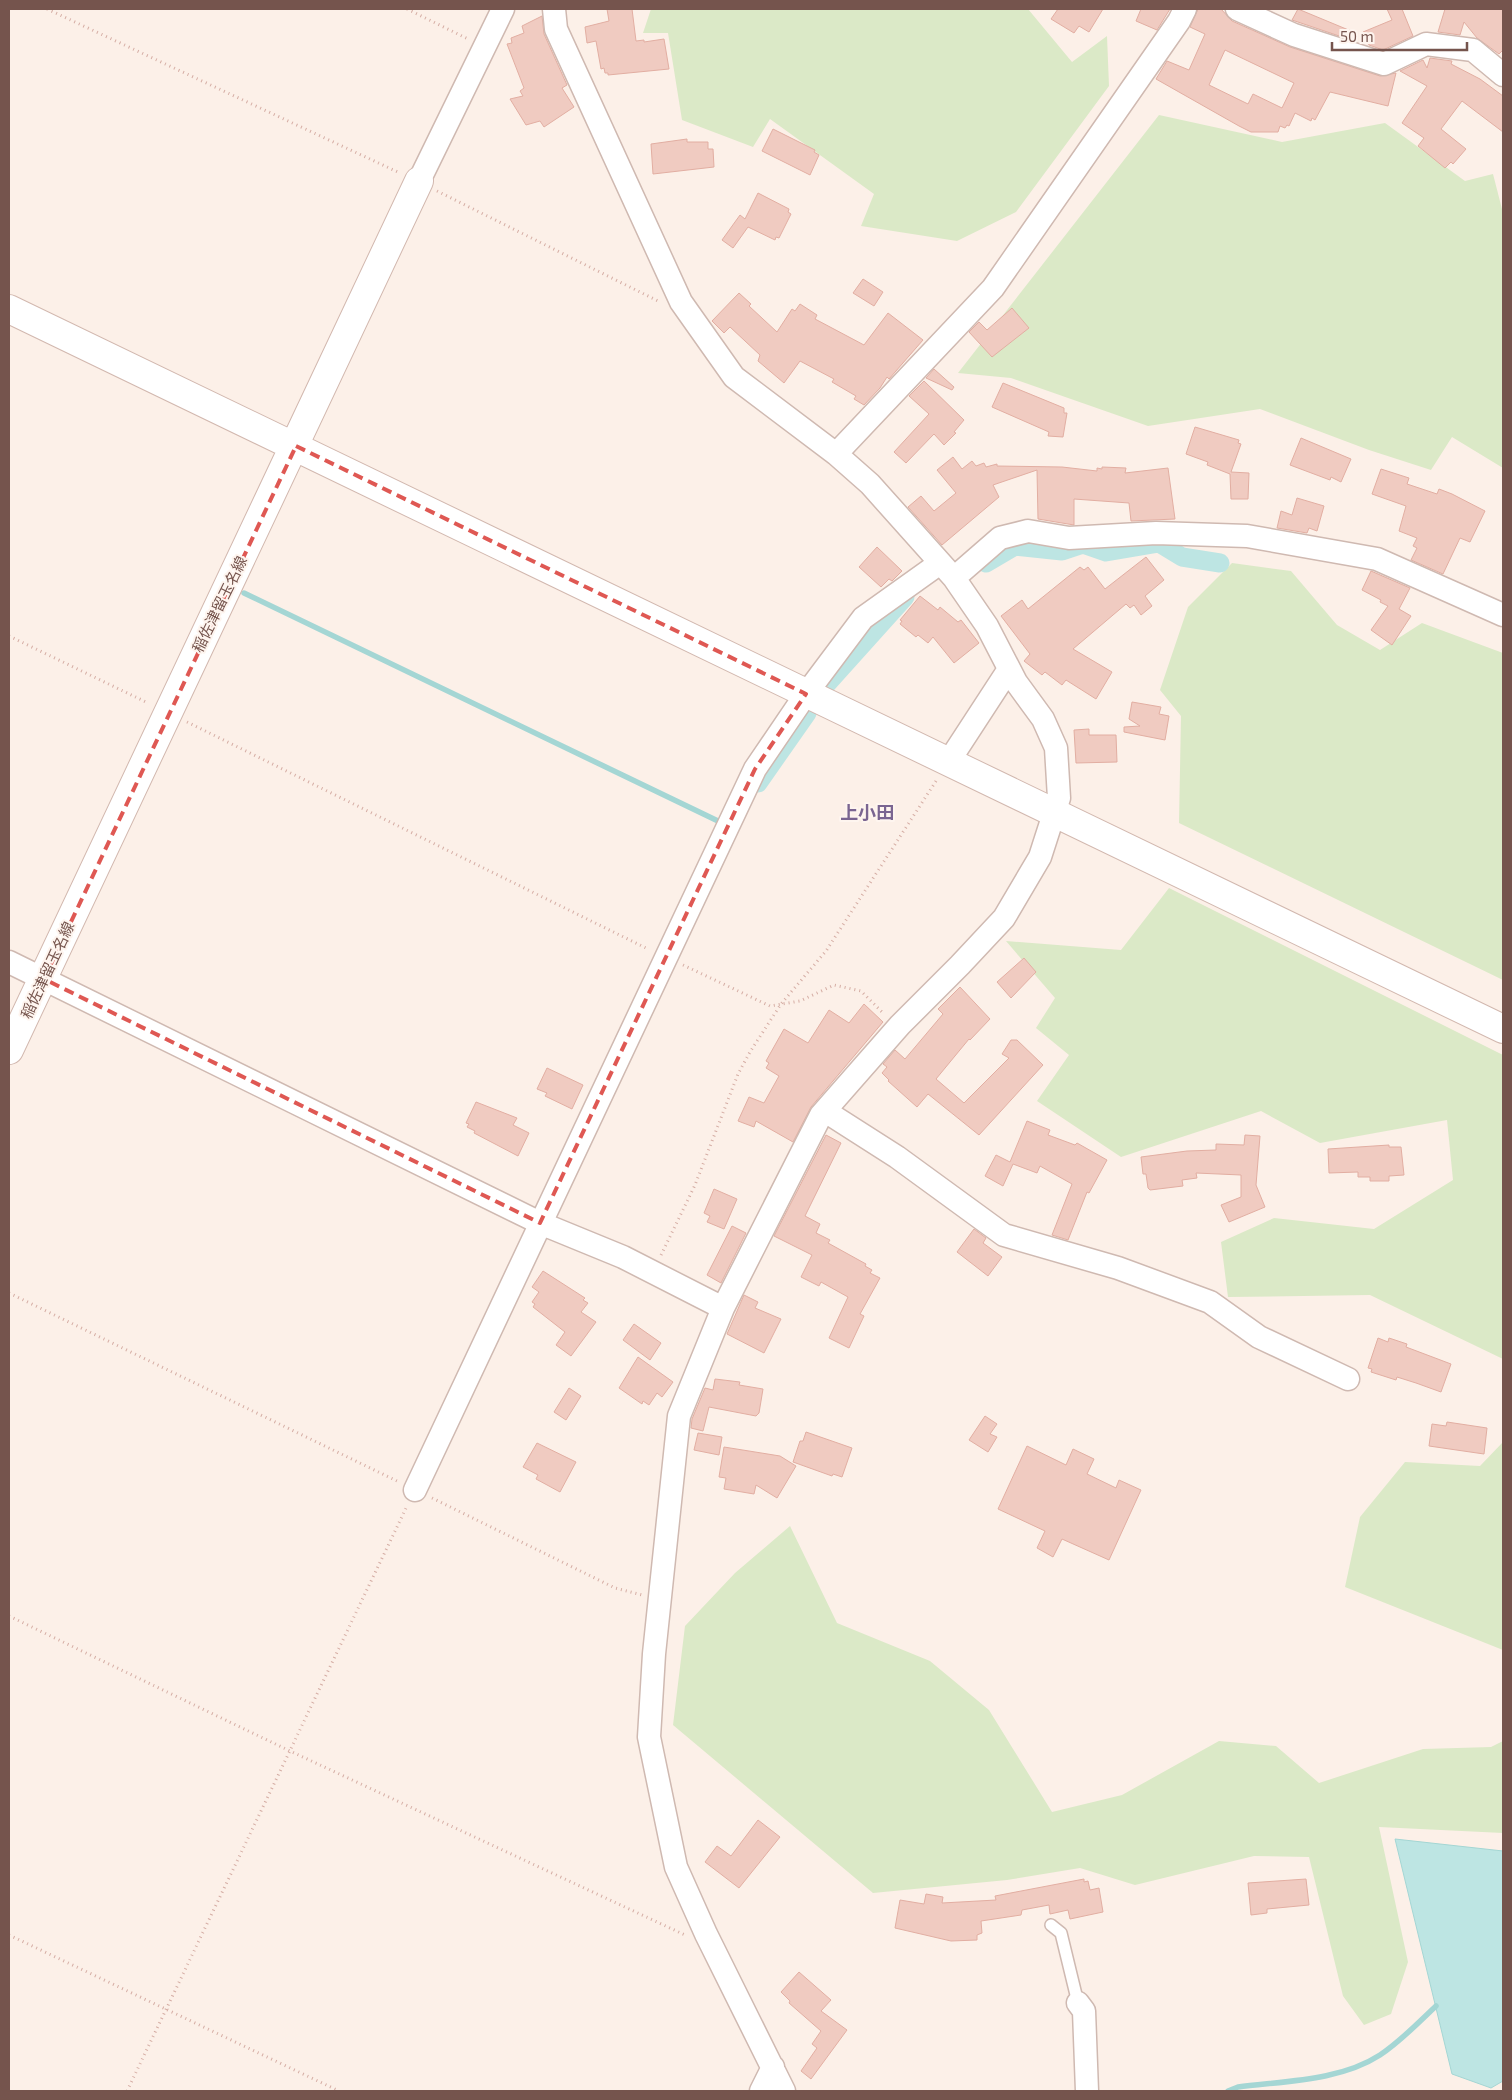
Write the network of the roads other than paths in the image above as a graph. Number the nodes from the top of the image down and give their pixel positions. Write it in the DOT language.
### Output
graph roads {
  1 [pos="503,9"];
  2 [pos="554,9"];
  3 [pos="1185,9"];
  4 [pos="1237,9"];
  5 [pos="1503,75"];
  6 [pos="419,181"];
  7 [pos="9,309"];
  8 [pos="296,446"];
  9 [pos="836,454"];
  10 [pos="947,570"];
  11 [pos="1503,615"];
  12 [pos="1009,669"];
  13 [pos="806,694"];
  14 [pos="949,762"];
  15 [pos="1056,812"];
  16 [pos="9,962"];
  17 [pos="44,979"];
  18 [pos="1503,1029"];
  19 [pos="9,1050"];
  20 [pos="825,1111"];
  21 [pos="540,1223"];
  22 [pos="722,1308"];
  23 [pos="1348,1379"];
  24 [pos="415,1490"];
  25 [pos="1051,1925"];
  26 [pos="1078,2003"];
  27 [pos="773,2066"];
  28 [pos="761,2091"];
  29 [pos="784,2091"];
  30 [pos="1087,2091"];
  1 -- 6 [label="street"];
  2 -- 9 [label="street"];
  3 -- 9 [label="street"];
  4 -- 5 [label="street"];
  6 -- 8 [label="street, 稲佐津留玉名線"];
  7 -- 8 [label="street"];
  8 -- 13 [label="street"];
  8 -- 17 [label="street, 稲佐津留玉名線"];
  9 -- 10 [label="street"];
  10 -- 11 [label="street"];
  10 -- 12 [label="street"];
  10 -- 13 [label="street"];
  12 -- 14 [label="street"];
  12 -- 15 [label="street"];
  13 -- 14 [label="street"];
  13 -- 21 [label="street"];
  14 -- 15 [label="street"];
  15 -- 18 [label="street"];
  15 -- 20 [label="street"];
  16 -- 17 [label="street"];
  17 -- 19 [label="street, 稲佐津留玉名線"];
  17 -- 21 [label="street"];
  20 -- 22 [label="street"];
  20 -- 23 [label="street"];
  21 -- 22 [label="street"];
  21 -- 24 [label="street"];
  22 -- 27 [label="street"];
  25 -- 26 [label="lane"];
  26 -- 30 [label="street"];
  27 -- 28 [label="street"];
  27 -- 29 [label="street"];
}
